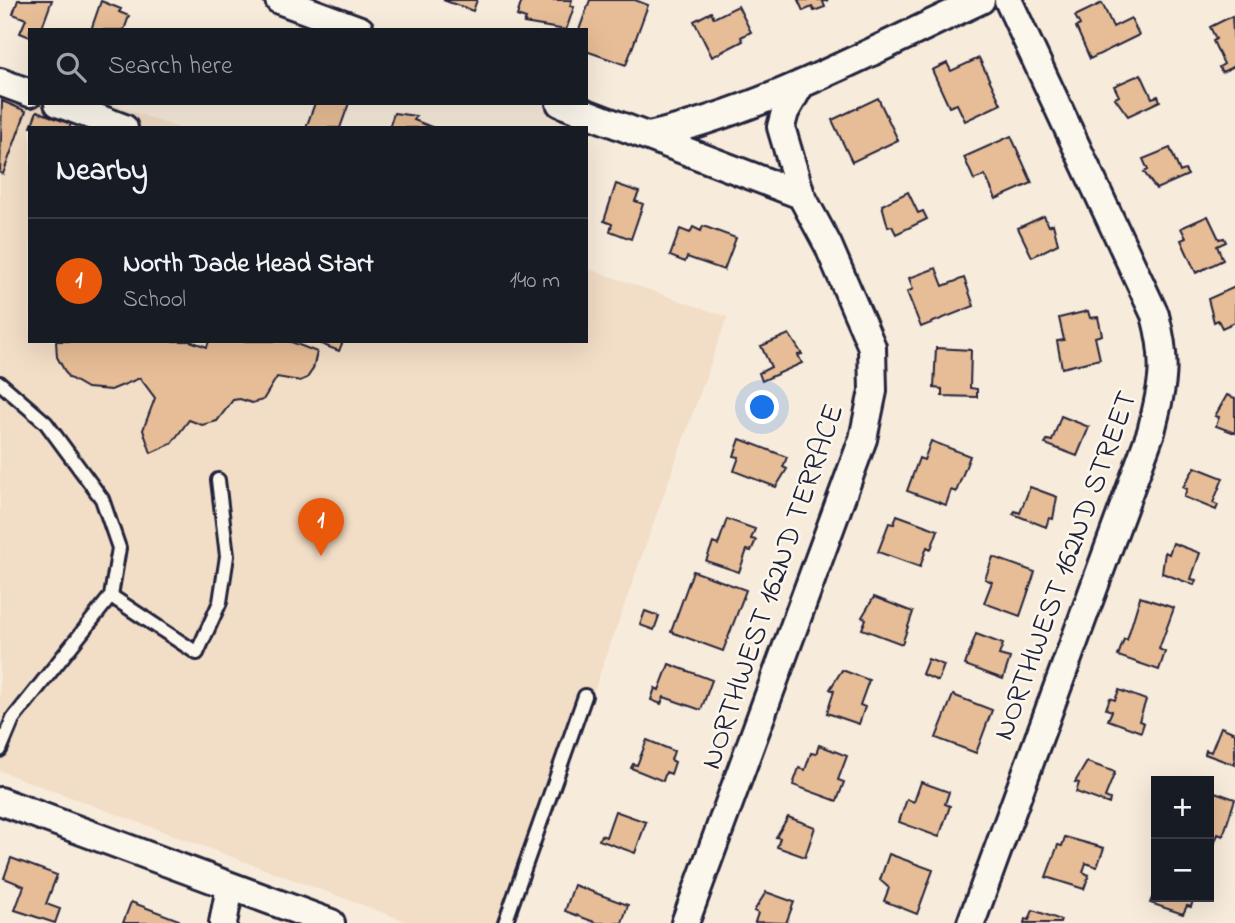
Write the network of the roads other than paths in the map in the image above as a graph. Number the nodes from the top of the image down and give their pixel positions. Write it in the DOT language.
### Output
graph roads {
  1 [pos="279,0"];
  2 [pos="981,0"];
  3 [pos="1008,0"];
  4 [pos="355,28"];
  5 [pos="0,82"];
  6 [pos="801,83"];
  7 [pos="28,92"];
  8 [pos="63,105"];
  9 [pos="565,105"];
  10 [pos="746,107"];
  11 [pos="699,124"];
  12 [pos="119,126"];
  13 [pos="649,136"];
  14 [pos="785,140"];
  15 [pos="695,156"];
  16 [pos="761,180"];
  17 [pos="801,195"];
  18 [pos="0,383"];
  19 [pos="218,480"];
  20 [pos="111,596"];
  21 [pos="585,696"];
  22 [pos="0,750"];
  23 [pos="0,801"];
  24 [pos="230,887"];
  25 [pos="223,923"];
  26 [pos="331,923"];
  27 [pos="505,923"];
  28 [pos="685,923"];
  29 [pos="971,923"];
  1 -- 4 [label="street"];
  2 -- 6 [label="street"];
  3 -- 29 [label="street, NORTHWEST 162ND STREET"];
  5 -- 7 [label="street"];
  6 -- 10 [label="street"];
  6 -- 14 [label="street"];
  8 -- 12 [label="street"];
  9 -- 13 [label="street"];
  10 -- 11 [label="street"];
  10 -- 14 [label="street"];
  11 -- 13 [label="street"];
  11 -- 15 [label="street"];
  13 -- 15 [label="street"];
  14 -- 16 [label="street"];
  14 -- 17 [label="street, NORTHWEST 162ND TERRACE"];
  15 -- 16 [label="street"];
  16 -- 17 [label="street"];
  17 -- 28 [label="street, NORTHWEST 162ND TERRACE"];
  18 -- 20 [label="lane"];
  19 -- 20 [label="lane"];
  20 -- 22 [label="lane"];
  21 -- 27 [label="lane"];
  23 -- 24 [label="street"];
  24 -- 25 [label="street"];
  24 -- 26 [label="street"];
}
